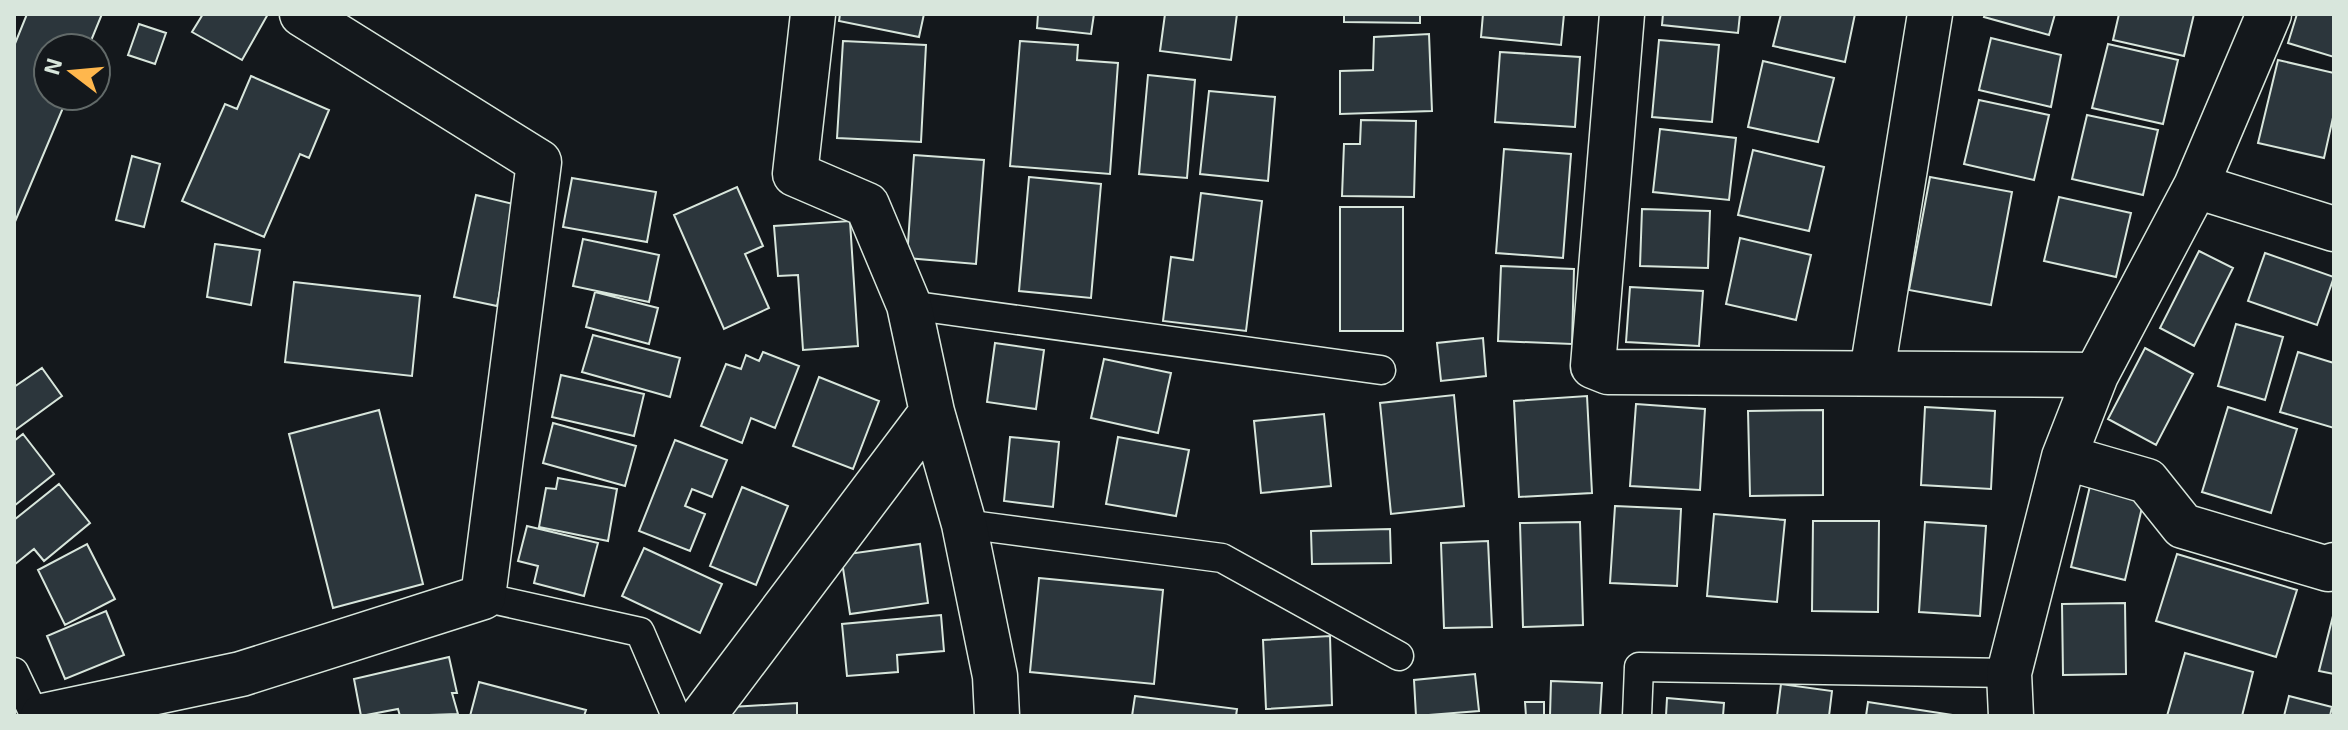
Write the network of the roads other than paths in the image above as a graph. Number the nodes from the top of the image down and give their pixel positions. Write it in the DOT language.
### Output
graph roads {
  1 [pos="302,14"];
  2 [pos="813,14"];
  3 [pos="1622,14"];
  4 [pos="1930,14"];
  5 [pos="2269,14"];
  6 [pos="2196,186"];
  7 [pos="2334,229"];
  8 [pos="909,305"];
  9 [pos="1381,370"];
  10 [pos="1872,372"];
  11 [pos="2096,375"];
  12 [pos="932,412"];
  13 [pos="2064,457"];
  14 [pos="964,524"];
  15 [pos="2334,565"];
  16 [pos="483,597"];
  17 [pos="1399,656"];
  18 [pos="14,672"];
  19 [pos="2009,673"];
  20 [pos="35,716"];
  21 [pos="43,716"];
  22 [pos="676,716"];
  23 [pos="703,716"];
  24 [pos="997,716"];
  25 [pos="1637,716"];
  26 [pos="2011,716"];
  1 -- 16 [label="street"];
  2 -- 8 [label="street"];
  3 -- 10 [label="street"];
  4 -- 10 [label="street"];
  5 -- 6 [label="street"];
  6 -- 7 [label="street"];
  6 -- 11 [label="street"];
  8 -- 9 [label="lane"];
  8 -- 12 [label="street"];
  10 -- 11 [label="street"];
  11 -- 13 [label="street"];
  12 -- 14 [label="street"];
  12 -- 23 [label="street"];
  13 -- 15 [label="street"];
  13 -- 19 [label="street"];
  14 -- 17 [label="lane"];
  14 -- 24 [label="street"];
  16 -- 21 [label="street"];
  16 -- 22 [label="lane"];
  18 -- 20 [label="lane"];
  19 -- 25 [label="lane"];
  19 -- 26 [label="street"];
}
